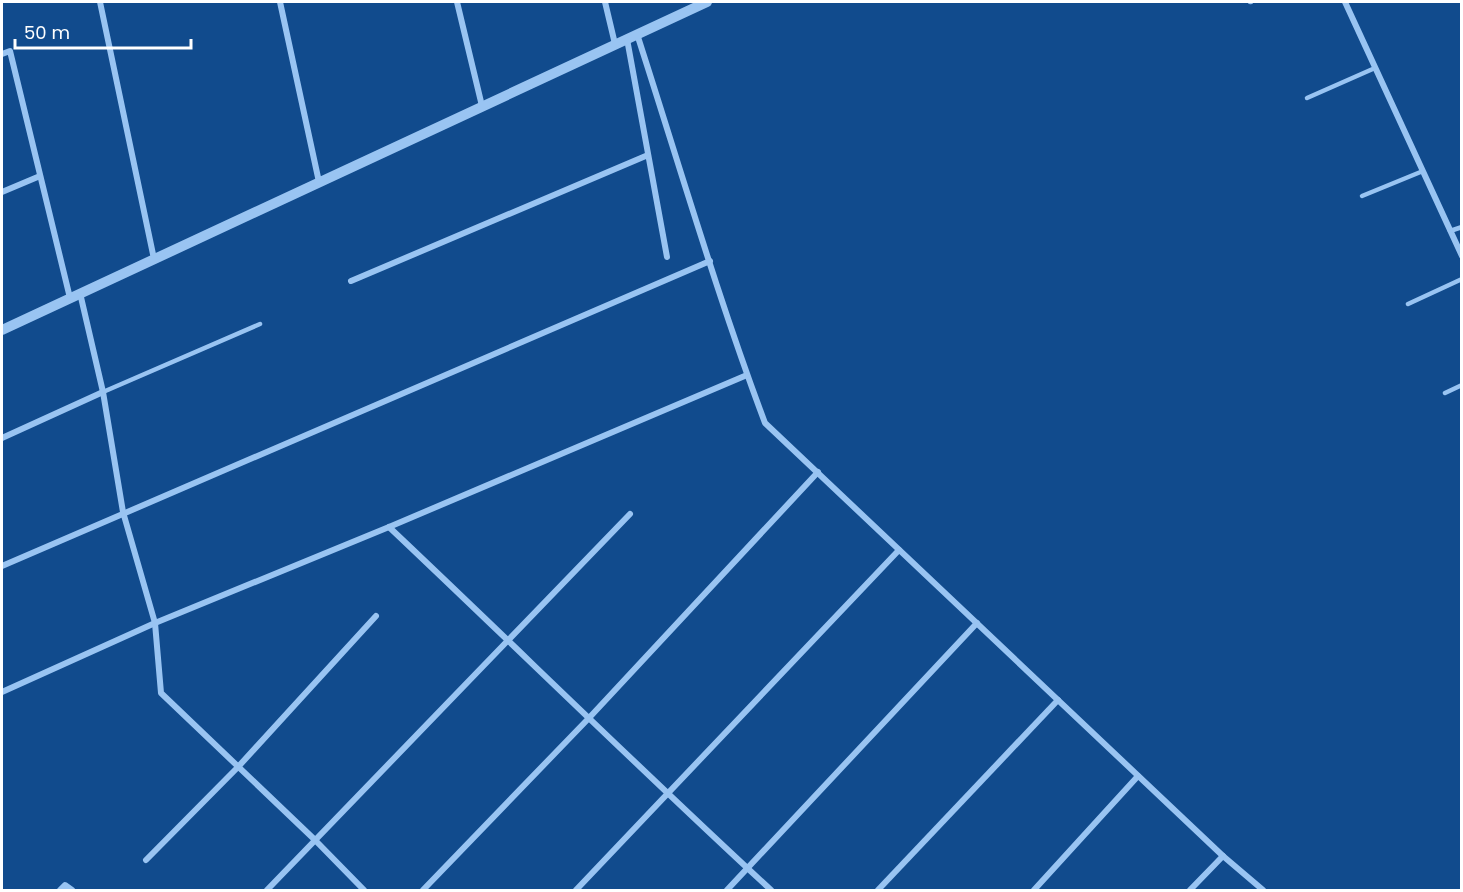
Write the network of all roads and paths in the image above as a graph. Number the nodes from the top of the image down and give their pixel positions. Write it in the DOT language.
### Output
graph roads {
  1 [pos="100,2"];
  2 [pos="280,2"];
  3 [pos="457,2"];
  4 [pos="605,2"];
  5 [pos="1345,2"];
  6 [pos="702,3"];
  7 [pos="632,36"];
  8 [pos="615,44"];
  9 [pos="2,54"];
  10 [pos="1375,68"];
  11 [pos="1307,98"];
  12 [pos="482,106"];
  13 [pos="648,155"];
  14 [pos="1423,171"];
  15 [pos="40,176"];
  16 [pos="319,182"];
  17 [pos="2,192"];
  18 [pos="1362,196"];
  19 [pos="1461,227"];
  20 [pos="1450,231"];
  21 [pos="668,256"];
  22 [pos="1461,256"];
  23 [pos="154,259"];
  24 [pos="710,261"];
  25 [pos="1461,279"];
  26 [pos="351,281"];
  27 [pos="75,295"];
  28 [pos="1408,304"];
  29 [pos="260,324"];
  30 [pos="2,330"];
  31 [pos="747,375"];
  32 [pos="1461,385"];
  33 [pos="103,393"];
  34 [pos="1445,393"];
  35 [pos="2,438"];
  36 [pos="818,472"];
  37 [pos="123,513"];
  38 [pos="630,514"];
  39 [pos="389,527"];
  40 [pos="899,550"];
  41 [pos="2,566"];
  42 [pos="376,616"];
  43 [pos="155,623"];
  44 [pos="977,623"];
  45 [pos="508,640"];
  46 [pos="2,692"];
  47 [pos="1058,700"];
  48 [pos="589,718"];
  49 [pos="238,767"];
  50 [pos="1138,776"];
  51 [pos="668,795"];
  52 [pos="314,839"];
  53 [pos="1223,856"];
  54 [pos="146,860"];
  55 [pos="748,869"];
  56 [pos="60,891"];
  57 [pos="72,891"];
  58 [pos="267,891"];
  59 [pos="364,891"];
  60 [pos="423,891"];
  61 [pos="576,891"];
  62 [pos="728,891"];
  63 [pos="771,891"];
  64 [pos="878,891"];
  65 [pos="1034,891"];
  66 [pos="1190,891"];
  67 [pos="1263,891"];
  1 -- 23 [label="street"];
  2 -- 16 [label="street"];
  3 -- 12 [label="street"];
  4 -- 8 [label="street"];
  5 -- 10 [label="street"];
  6 -- 7 [label="street"];
  7 -- 8 [label="street"];
  7 -- 13 [label="street"];
  7 -- 24 [label="street"];
  8 -- 12 [label="street"];
  9 -- 15 [label="street"];
  10 -- 11 [label="lane"];
  10 -- 14 [label="street"];
  12 -- 16 [label="street"];
  13 -- 21 [label="street"];
  13 -- 26 [label="street"];
  14 -- 18 [label="lane"];
  14 -- 20 [label="street"];
  15 -- 17 [label="street"];
  15 -- 27 [label="street"];
  16 -- 23 [label="street"];
  19 -- 20 [label="lane"];
  20 -- 22 [label="street"];
  23 -- 27 [label="street"];
  24 -- 31 [label="street"];
  24 -- 37 [label="street"];
  25 -- 28 [label="lane"];
  27 -- 30 [label="street"];
  27 -- 33 [label="street"];
  29 -- 33 [label="lane"];
  31 -- 36 [label="street"];
  31 -- 39 [label="street"];
  32 -- 34 [label="lane"];
  33 -- 35 [label="street"];
  33 -- 37 [label="street"];
  36 -- 40 [label="street"];
  36 -- 48 [label="street"];
  37 -- 41 [label="street"];
  37 -- 43 [label="street"];
  38 -- 45 [label="street"];
  39 -- 43 [label="street"];
  39 -- 45 [label="street"];
  40 -- 44 [label="street"];
  40 -- 51 [label="street"];
  42 -- 49 [label="street"];
  43 -- 46 [label="street"];
  43 -- 49 [label="street"];
  44 -- 47 [label="street"];
  44 -- 55 [label="street"];
  45 -- 48 [label="street"];
  45 -- 52 [label="street"];
  47 -- 50 [label="street"];
  47 -- 64 [label="street"];
  48 -- 51 [label="street"];
  48 -- 60 [label="street"];
  49 -- 52 [label="street"];
  49 -- 54 [label="street"];
  50 -- 53 [label="street"];
  50 -- 65 [label="street"];
  51 -- 55 [label="street"];
  51 -- 61 [label="street"];
  52 -- 58 [label="street"];
  52 -- 59 [label="street"];
  53 -- 66 [label="street"];
  53 -- 67 [label="street"];
  55 -- 62 [label="street"];
  55 -- 63 [label="street"];
  56 -- 57 [label="street"];
}
